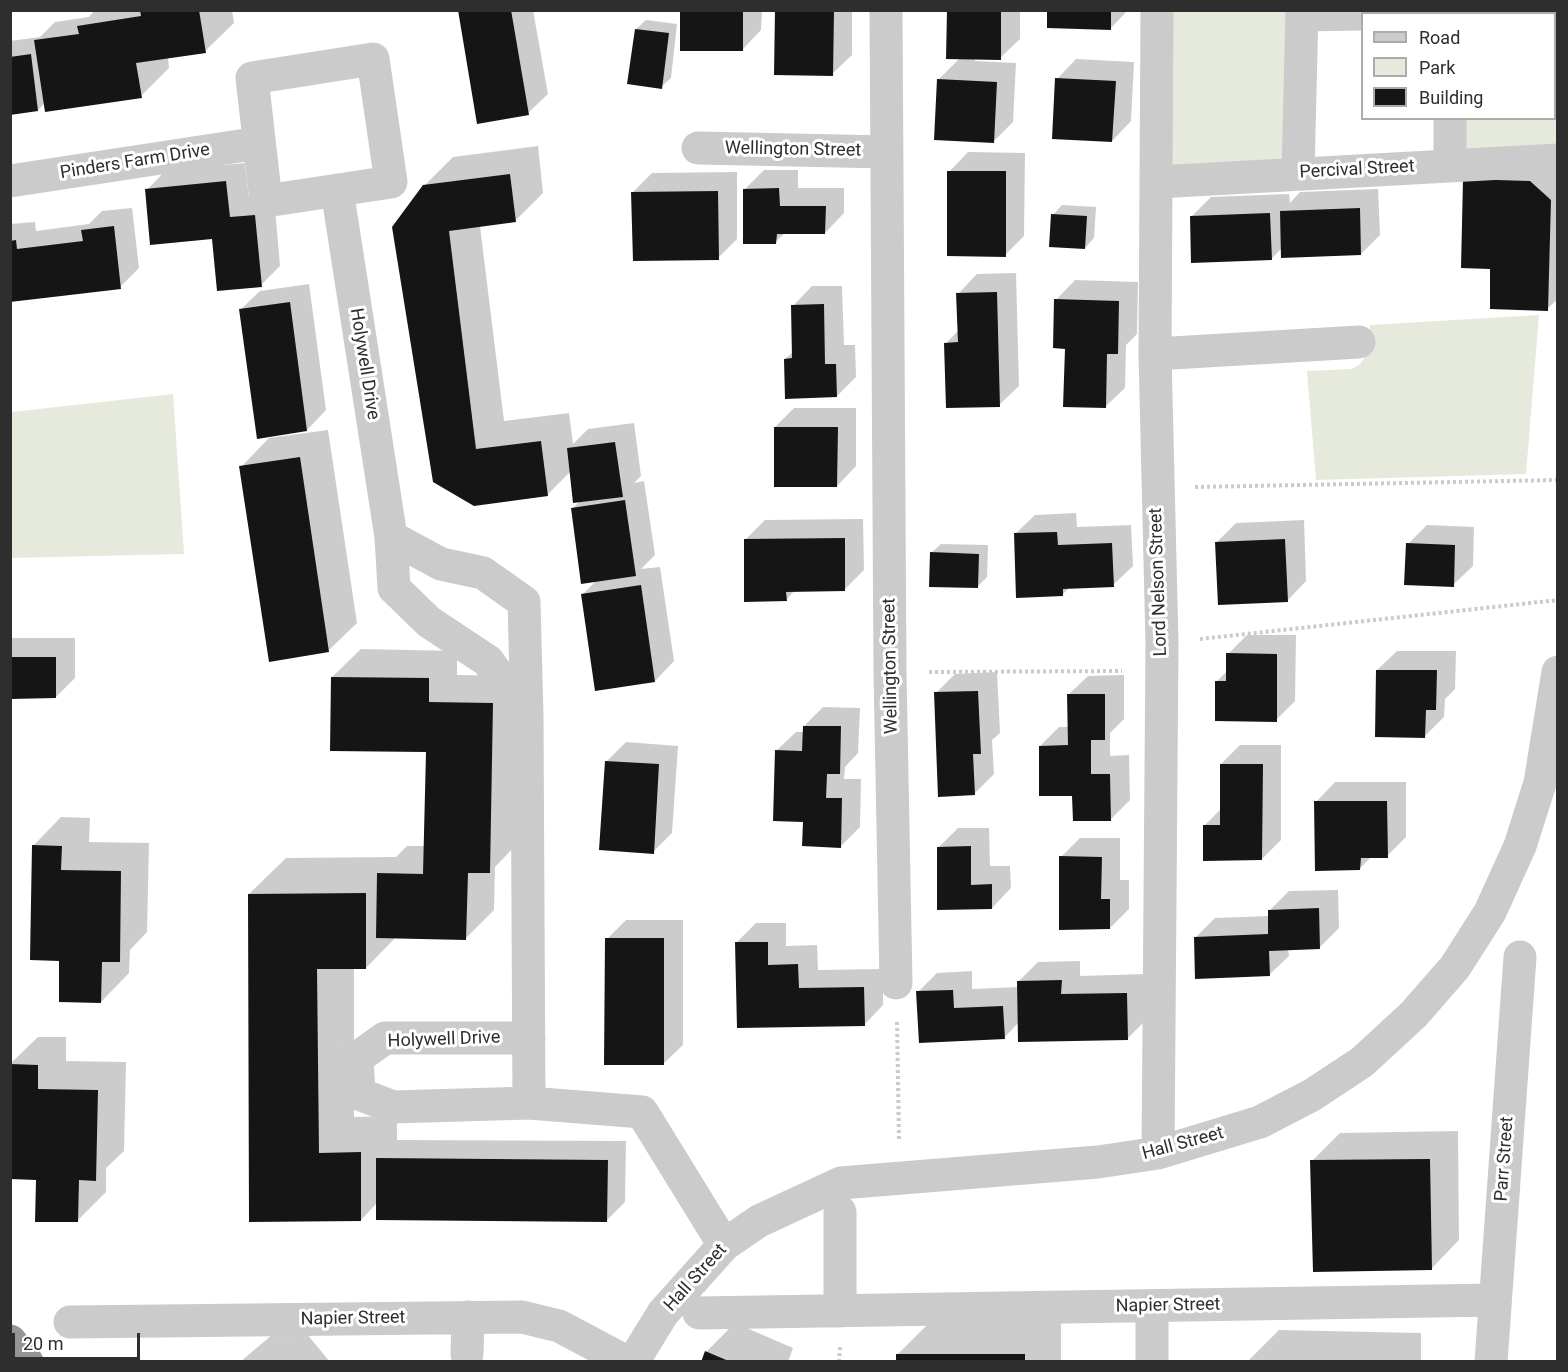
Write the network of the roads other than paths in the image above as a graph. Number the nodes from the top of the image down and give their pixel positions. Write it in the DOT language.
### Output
graph roads {
  1 [pos="886,10"];
  2 [pos="1157,10"];
  3 [pos="1302,13"];
  4 [pos="1361,14"];
  5 [pos="1450,120"];
  6 [pos="259,143"];
  7 [pos="698,148"];
  8 [pos="887,152"];
  9 [pos="1557,160"];
  10 [pos="1450,165"];
  11 [pos="1298,174"];
  12 [pos="10,181"];
  13 [pos="1157,182"];
  14 [pos="337,190"];
  15 [pos="1359,342"];
  16 [pos="1155,354"];
  17 [pos="391,537"];
  18 [pos="1556,682"];
  19 [pos="527,716"];
  20 [pos="1520,957"];
  21 [pos="896,983"];
  22 [pos="529,1038"];
  23 [pos="529,1103"];
  24 [pos="1158,1153"];
  25 [pos="840,1212"];
  26 [pos="724,1245"];
  27 [pos="1495,1300"];
  28 [pos="1152,1307"];
  29 [pos="840,1311"];
  30 [pos="699,1313"];
  31 [pos="468,1317"];
  32 [pos="70,1322"];
  33 [pos="10,1341"];
  34 [pos="467,1354"];
  35 [pos="27,1362"];
  36 [pos="627,1362"];
  37 [pos="633,1362"];
  38 [pos="1152,1362"];
  39 [pos="1491,1362"];
  1 -- 8 [label="street, Wellington Street"];
  2 -- 13 [label="street, Lord Nelson Street"];
  3 -- 4 [label="street"];
  3 -- 11 [label="street"];
  5 -- 10 [label="street"];
  6 -- 12 [label="street, Pinders Farm Drive"];
  6 -- 14 [label="street"];
  6 -- 14 [label="street"];
  7 -- 8 [label="street, Wellington Street"];
  8 -- 21 [label="street, Wellington Street"];
  9 -- 10 [label="street, Percival Street"];
  10 -- 11 [label="street, Percival Street"];
  11 -- 13 [label="street, Percival Street"];
  13 -- 16 [label="street, Lord Nelson Street"];
  14 -- 17 [label="street, Holywell Drive"];
  15 -- 16 [label="street"];
  16 -- 24 [label="street, Lord Nelson Street"];
  17 -- 19 [label="street, Holywell Drive"];
  17 -- 19 [label="street"];
  18 -- 24 [label="street, Hall Street"];
  19 -- 22 [label="street"];
  20 -- 27 [label="street, Parr Street"];
  22 -- 23 [label="street"];
  22 -- 23 [label="street, Holywell Drive"];
  23 -- 26 [label="street, Holywell Drive"];
  24 -- 26 [label="street, Hall Street"];
  25 -- 29 [label="street"];
  26 -- 37 [label="street, Hall Street"];
  27 -- 28 [label="street, Napier Street"];
  27 -- 39 [label="street, Parr Street"];
  28 -- 29 [label="street, Napier Street"];
  28 -- 38 [label="street"];
  29 -- 30 [label="street, Napier Street"];
  31 -- 32 [label="street, Napier Street"];
  31 -- 34 [label="street"];
  31 -- 36 [label="street, Napier Street"];
  33 -- 35 [label="highway"];
}
